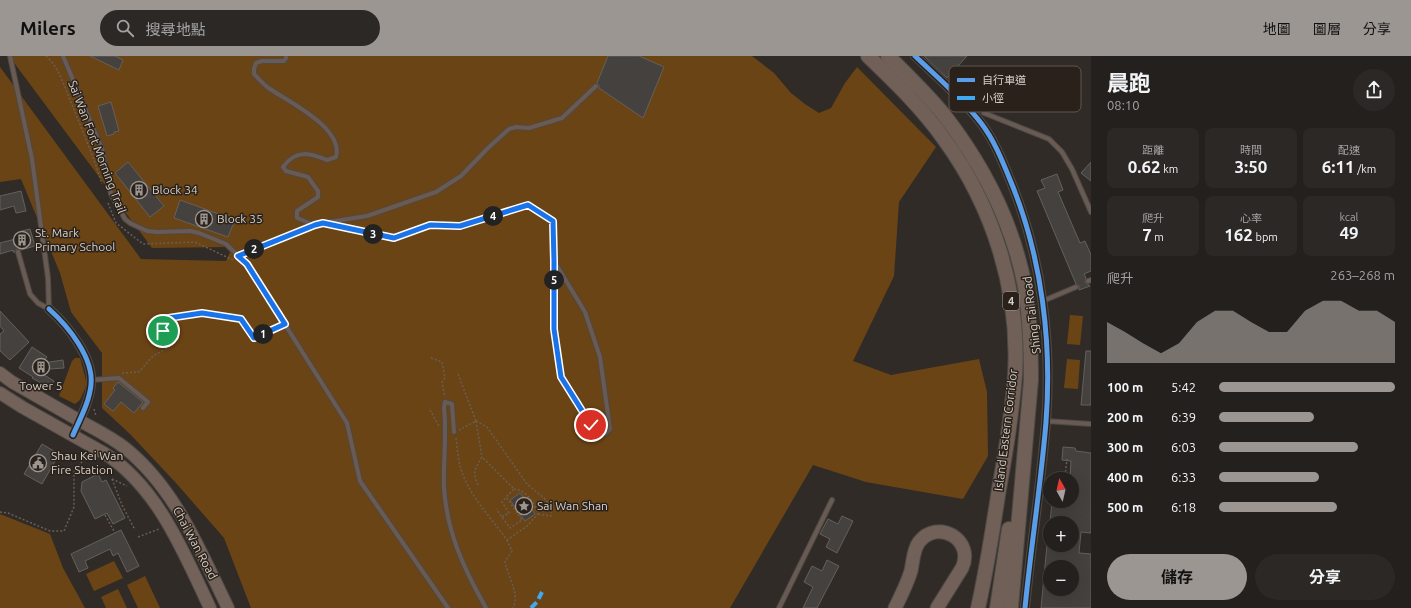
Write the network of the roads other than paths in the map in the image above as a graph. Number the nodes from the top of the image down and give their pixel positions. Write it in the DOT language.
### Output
graph roads {
  1 [pos="10,56"];
  2 [pos="63,56"];
  3 [pos="286,56"];
  4 [pos="868,56"];
  5 [pos="888,56"];
  6 [pos="915,56"];
  7 [pos="596,86"];
  8 [pos="949,89"];
  9 [pos="971,112"];
  10 [pos="984,113"];
  11 [pos="1091,212"];
  12 [pos="323,223"];
  13 [pos="315,225"];
  14 [pos="18,252"];
  15 [pos="238,256"];
  16 [pos="554,261"];
  17 [pos="1076,286"];
  18 [pos="1043,301"];
  19 [pos="49,308"];
  20 [pos="0,373"];
  21 [pos="91,380"];
  22 [pos="0,393"];
  23 [pos="143,408"];
  24 [pos="79,420"];
  25 [pos="1046,421"];
  26 [pos="1091,424"];
  27 [pos="454,432"];
  28 [pos="73,435"];
  29 [pos="1025,442"];
  30 [pos="832,500"];
  31 [pos="210,608"];
  32 [pos="228,608"];
  33 [pos="448,608"];
  34 [pos="486,608"];
  35 [pos="778,608"];
  36 [pos="895,608"];
  37 [pos="937,608"];
  38 [pos="979,608"];
  39 [pos="997,608"];
  40 [pos="1011,608"];
  41 [pos="1025,608"];
  1 -- 19 [label="lane"];
  2 -- 15 [label="lane"];
  3 -- 13 [label="lane"];
  4 -- 38 [label="highway, Island Eastern Corridor / 4"];
  5 -- 29 [label="highway, Island Eastern Corridor / 4"];
  6 -- 8 [label="street, Shing Tai Road"];
  7 -- 12 [label="lane"];
  9 -- 18 [label="street, Shing Tai Road"];
  10 -- 11 [label="lane"];
  12 -- 13 [label="lane"];
  12 -- 16 [label="lane"];
  13 -- 15 [label="lane"];
  14 -- 19 [label="lane"];
  15 -- 33 [label="lane"];
  16 -- 16 [label="lane"];
  17 -- 18 [label="lane"];
  18 -- 25 [label="street, Shing Tai Road"];
  19 -- 21 [label="street"];
  20 -- 24 [label="main road, Chai Wan Road"];
  21 -- 23 [label="lane"];
  21 -- 24 [label="street"];
  22 -- 28 [label="main road, Chai Wan Road"];
  24 -- 28 [label="street"];
  24 -- 32 [label="main road, Chai Wan Road"];
  25 -- 26 [label="lane"];
  25 -- 41 [label="street, Shing Tai Road"];
  27 -- 34 [label="lane"];
  28 -- 31 [label="main road, Chai Wan Road"];
  29 -- 39 [label="highway"];
  29 -- 40 [label="highway, Island Eastern Corridor / 4"];
  30 -- 35 [label="lane"];
  36 -- 37 [label="highway"];
}
